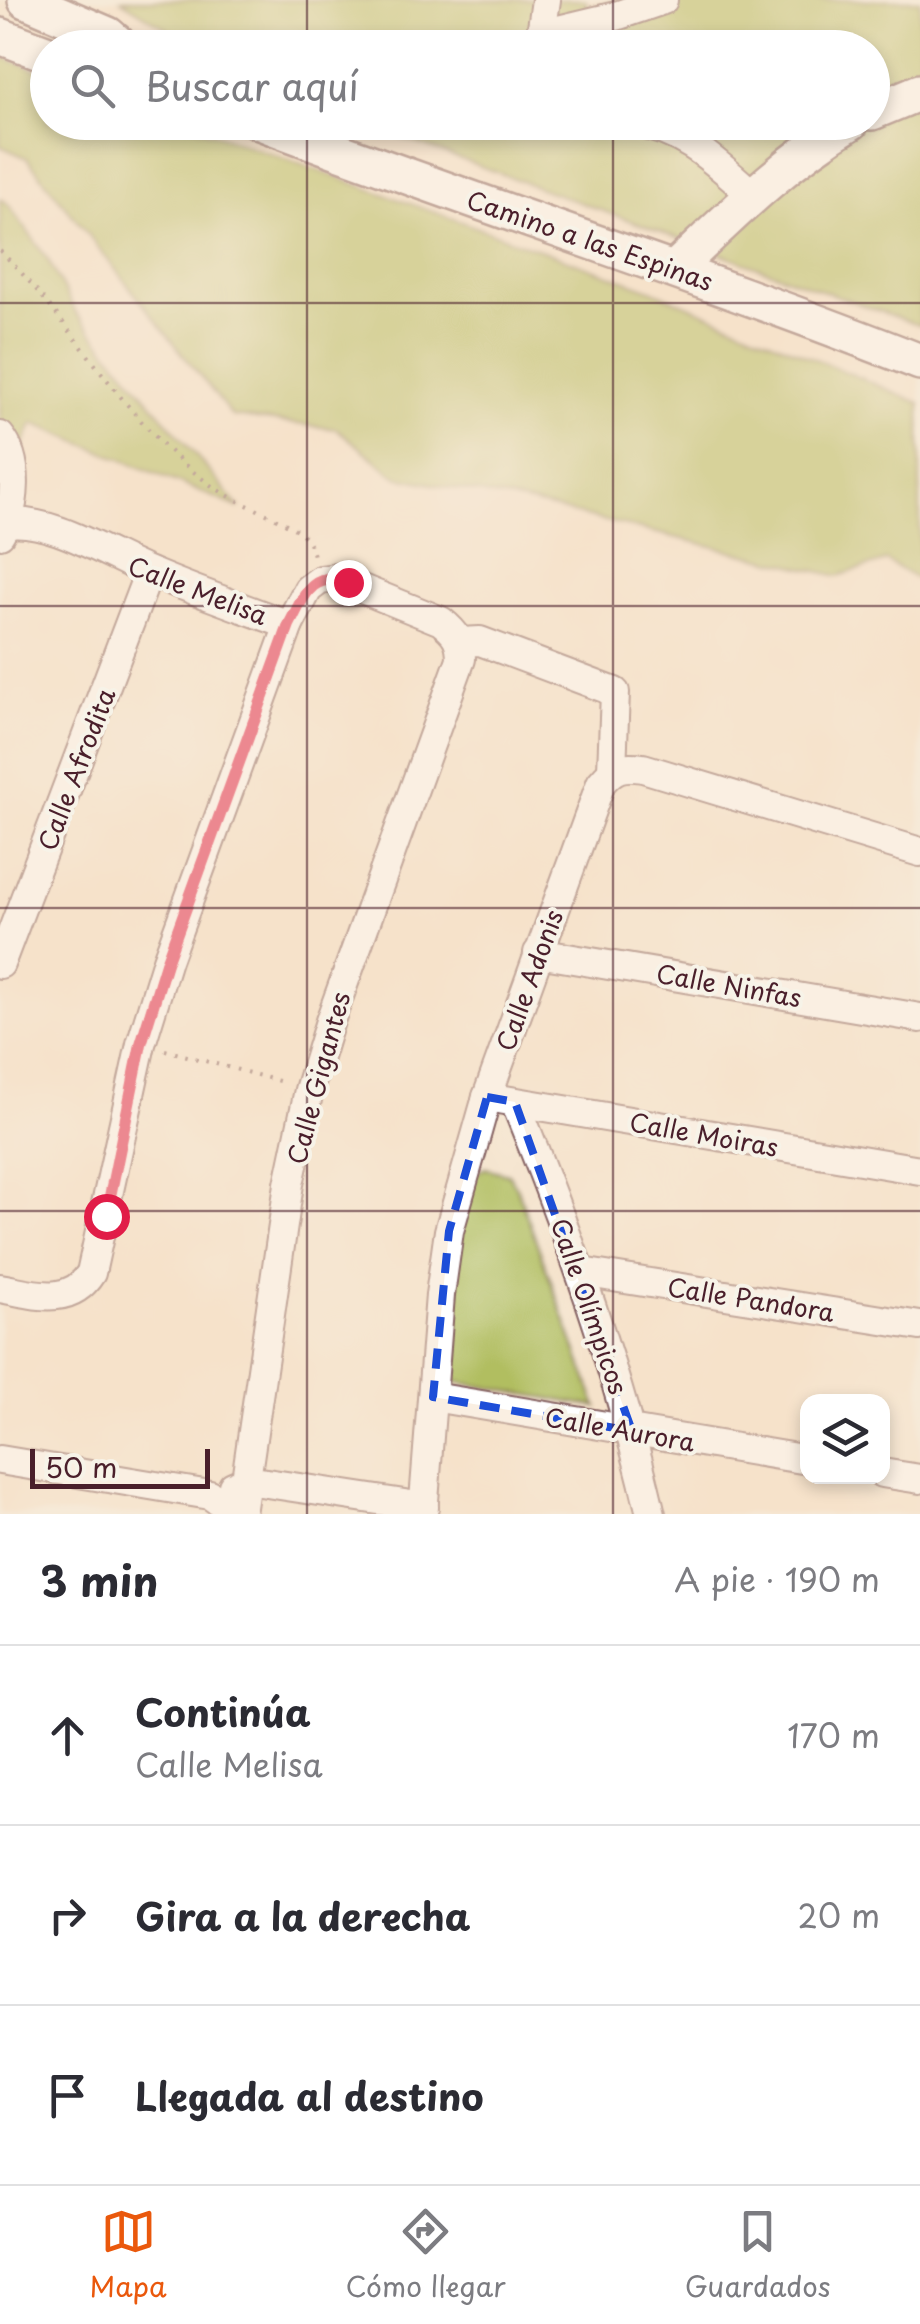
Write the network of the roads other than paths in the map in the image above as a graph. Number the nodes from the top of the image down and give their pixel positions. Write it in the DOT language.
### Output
graph roads {
  1 [pos="26,0"];
  2 [pos="546,0"];
  3 [pos="663,0"];
  4 [pos="96,30"];
  5 [pos="538,30"];
  6 [pos="571,30"];
  7 [pos="0,36"];
  8 [pos="30,47"];
  9 [pos="920,92"];
  10 [pos="890,104"];
  11 [pos="307,140"];
  12 [pos="686,140"];
  13 [pos="821,140"];
  14 [pos="752,194"];
  15 [pos="675,269"];
  16 [pos="920,362"];
  17 [pos="0,436"];
  18 [pos="4,528"];
  19 [pos="149,572"];
  20 [pos="289,625"];
  21 [pos="461,651"];
  22 [pos="612,770"];
  23 [pos="920,852"];
  24 [pos="538,953"];
  25 [pos="0,964"];
  26 [pos="920,1018"];
  27 [pos="501,1100"];
  28 [pos="920,1170"];
  29 [pos="581,1272"];
  30 [pos="0,1288"];
  31 [pos="920,1326"];
  32 [pos="433,1397"];
  33 [pos="632,1431"];
  34 [pos="800,1459"];
  35 [pos="0,1460"];
  36 [pos="890,1474"];
  37 [pos="920,1479"];
  38 [pos="247,1480"];
  39 [pos="210,1494"];
  40 [pos="423,1511"];
  41 [pos="239,1514"];
  42 [pos="652,1514"];
  1 -- 4 [label="street"];
  2 -- 5 [label="street"];
  3 -- 6 [label="street"];
  7 -- 8 [label="street"];
  9 -- 10 [label="street"];
  11 -- 15 [label="street, Camino a las Espinas"];
  12 -- 14 [label="street"];
  13 -- 14 [label="street"];
  14 -- 15 [label="street"];
  15 -- 16 [label="street, Camino a las Espinas"];
  17 -- 18 [label="street"];
  18 -- 19 [label="street, Calle Melisa"];
  19 -- 20 [label="street, Calle Melisa"];
  19 -- 25 [label="street, Calle Afrodita"];
  20 -- 21 [label="street"];
  20 -- 30 [label="street, Calle Melisa"];
  21 -- 22 [label="street"];
  21 -- 38 [label="street, Calle Gigantes"];
  22 -- 23 [label="street"];
  22 -- 24 [label="street, Calle Adonis"];
  24 -- 26 [label="street, Calle Ninfas"];
  24 -- 27 [label="street, Calle Adonis"];
  27 -- 28 [label="street, Calle Moiras"];
  27 -- 29 [label="street, Calle Olímpicos"];
  27 -- 32 [label="street, Calle Adonis"];
  29 -- 31 [label="street, Calle Pandora"];
  29 -- 33 [label="street, Calle Olímpicos"];
  32 -- 33 [label="street, Calle Aurora"];
  32 -- 40 [label="street, Calle Adonis"];
  33 -- 34 [label="street, Calle Aurora"];
  33 -- 42 [label="street, Calle Olímpicos"];
  35 -- 39 [label="street"];
  36 -- 37 [label="street"];
  38 -- 39 [label="street"];
  38 -- 40 [label="street"];
  38 -- 41 [label="street, Calle Gigantes"];
  39 -- 41 [label="street"];
}
